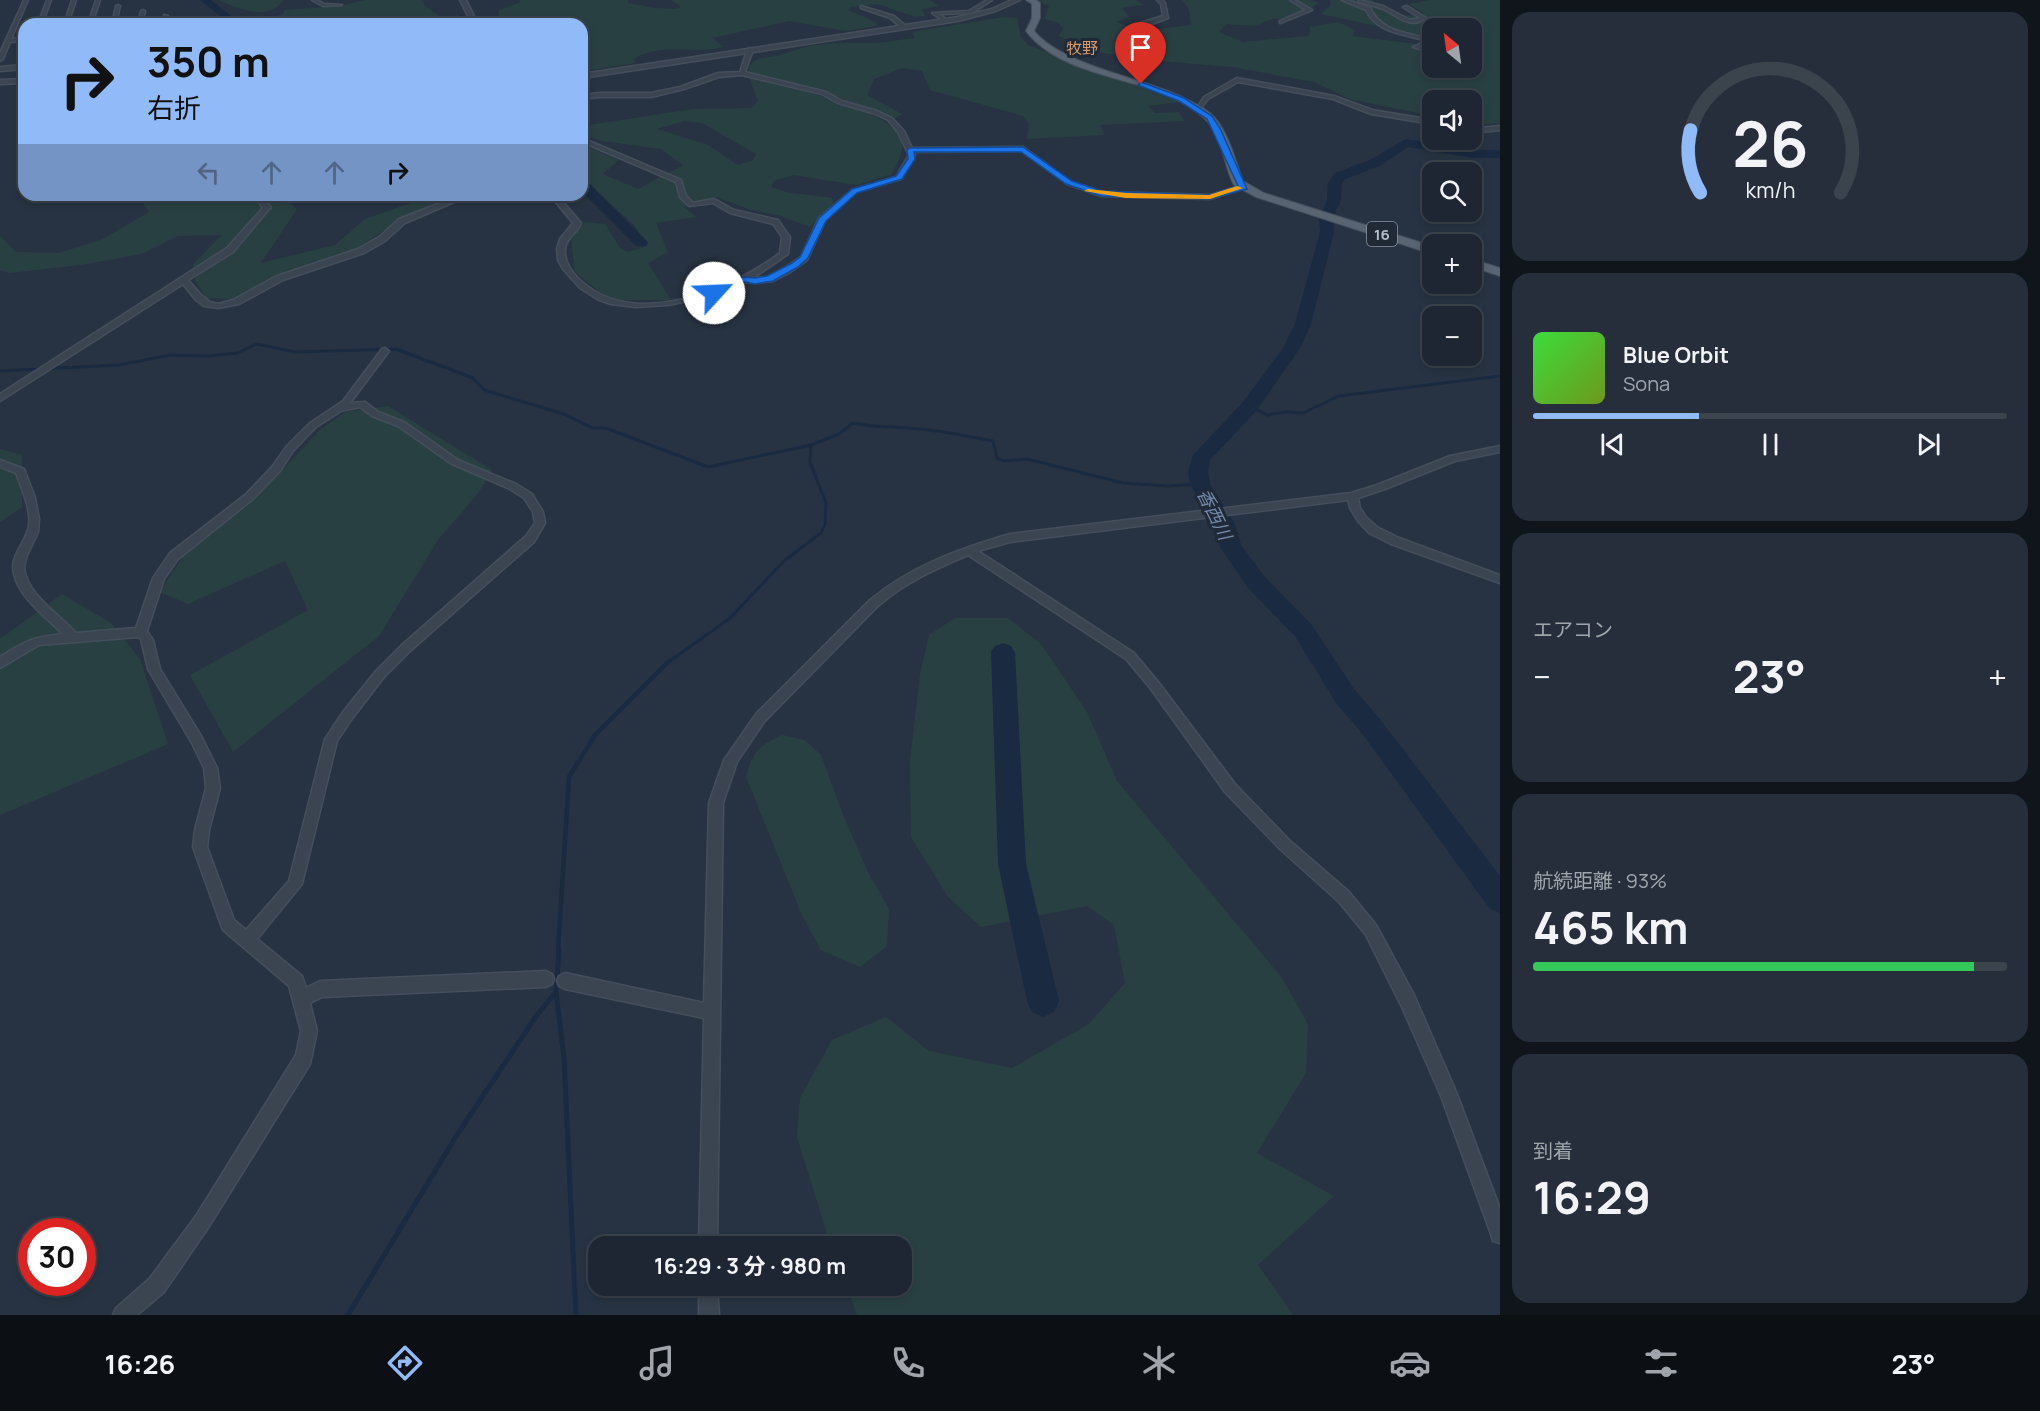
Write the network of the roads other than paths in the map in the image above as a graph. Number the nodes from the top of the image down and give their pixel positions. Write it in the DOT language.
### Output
graph roads {
  1 [pos="26,0"];
  2 [pos="49,0"];
  3 [pos="74,0"];
  4 [pos="98,0"];
  5 [pos="314,0"];
  6 [pos="333,0"];
  7 [pos="464,0"];
  8 [pos="990,0"];
  9 [pos="1017,0"];
  10 [pos="1030,0"];
  11 [pos="1160,0"];
  12 [pos="1292,0"];
  13 [pos="1344,0"];
  14 [pos="1358,0"];
  15 [pos="323,4"];
  16 [pos="340,4"];
  17 [pos="118,6"];
  18 [pos="863,7"];
  19 [pos="1405,7"];
  20 [pos="142,11"];
  21 [pos="18,18"];
  22 [pos="18,18"];
  23 [pos="42,18"];
  24 [pos="68,18"];
  25 [pos="92,18"];
  26 [pos="115,18"];
  27 [pos="141,18"];
  28 [pos="472,18"];
  29 [pos="945,21"];
  30 [pos="1282,22"];
  31 [pos="904,27"];
  32 [pos="1147,31"];
  33 [pos="12,32"];
  34 [pos="0,33"];
  35 [pos="1422,38"];
  36 [pos="18,39"];
  37 [pos="8,40"];
  38 [pos="750,50"];
  39 [pos="1,56"];
  40 [pos="18,67"];
  41 [pos="0,69"];
  42 [pos="742,73"];
  43 [pos="588,75"];
  44 [pos="18,76"];
  45 [pos="15,81"];
  46 [pos="0,82"];
  47 [pos="588,96"];
  48 [pos="1198,108"];
  49 [pos="1422,120"];
  50 [pos="1500,128"];
  51 [pos="1482,130"];
  52 [pos="588,143"];
  53 [pos="910,150"];
  54 [pos="1244,187"];
  55 [pos="262,201"];
  56 [pos="453,201"];
  57 [pos="559,201"];
  58 [pos="1422,247"];
  59 [pos="1482,266"];
  60 [pos="1500,272"];
  61 [pos="744,279"];
  62 [pos="185,281"];
  63 [pos="386,351"];
  64 [pos="0,398"];
  65 [pos="341,408"];
  66 [pos="1498,450"];
  67 [pos="0,463"];
  68 [pos="1352,496"];
  69 [pos="969,550"];
  70 [pos="1500,579"];
  71 [pos="141,632"];
  72 [pos="73,638"];
  73 [pos="0,663"];
  74 [pos="247,940"];
  75 [pos="546,979"];
  76 [pos="565,981"];
  77 [pos="302,999"];
  78 [pos="711,1012"];
  79 [pos="1500,1234"];
  80 [pos="708,1236"];
  81 [pos="708,1296"];
  82 [pos="123,1315"];
  83 [pos="709,1315"];
  1 -- 22 [label="street"];
  2 -- 23 [label="street"];
  3 -- 24 [label="street"];
  4 -- 25 [label="street"];
  5 -- 15 [label="street"];
  6 -- 15 [label="street"];
  7 -- 28 [label="street"];
  8 -- 29 [label="street"];
  9 -- 29 [label="street"];
  10 -- 48 [label="main road"];
  11 -- 32 [label="street"];
  12 -- 30 [label="street"];
  13 -- 35 [label="street"];
  14 -- 19 [label="street"];
  15 -- 16 [label="street"];
  17 -- 26 [label="street"];
  18 -- 31 [label="street"];
  20 -- 27 [label="street"];
  21 -- 33 [label="street"];
  29 -- 31 [label="street"];
  31 -- 38 [label="street"];
  33 -- 34 [label="street"];
  33 -- 37 [label="street"];
  36 -- 37 [label="street"];
  37 -- 39 [label="street"];
  38 -- 42 [label="street"];
  38 -- 43 [label="street"];
  40 -- 41 [label="street"];
  42 -- 47 [label="street"];
  42 -- 53 [label="street"];
  44 -- 45 [label="street"];
  45 -- 46 [label="street"];
  48 -- 49 [label="street"];
  48 -- 54 [label="main road"];
  50 -- 51 [label="street"];
  52 -- 61 [label="street"];
  53 -- 54 [label="street"];
  53 -- 61 [label="street"];
  54 -- 58 [label="main road, 16"];
  55 -- 62 [label="street"];
  56 -- 62 [label="street"];
  57 -- 61 [label="street"];
  59 -- 60 [label="main road"];
  62 -- 64 [label="street"];
  63 -- 65 [label="street"];
  65 -- 71 [label="street"];
  65 -- 74 [label="street"];
  66 -- 68 [label="street"];
  67 -- 72 [label="street"];
  68 -- 69 [label="street"];
  68 -- 70 [label="street"];
  69 -- 78 [label="street"];
  69 -- 79 [label="street"];
  71 -- 72 [label="street"];
  71 -- 74 [label="street"];
  72 -- 73 [label="street"];
  74 -- 77 [label="street"];
  75 -- 77 [label="street"];
  76 -- 78 [label="street"];
  77 -- 82 [label="street"];
  78 -- 80 [label="street"];
  81 -- 83 [label="street"];
}
